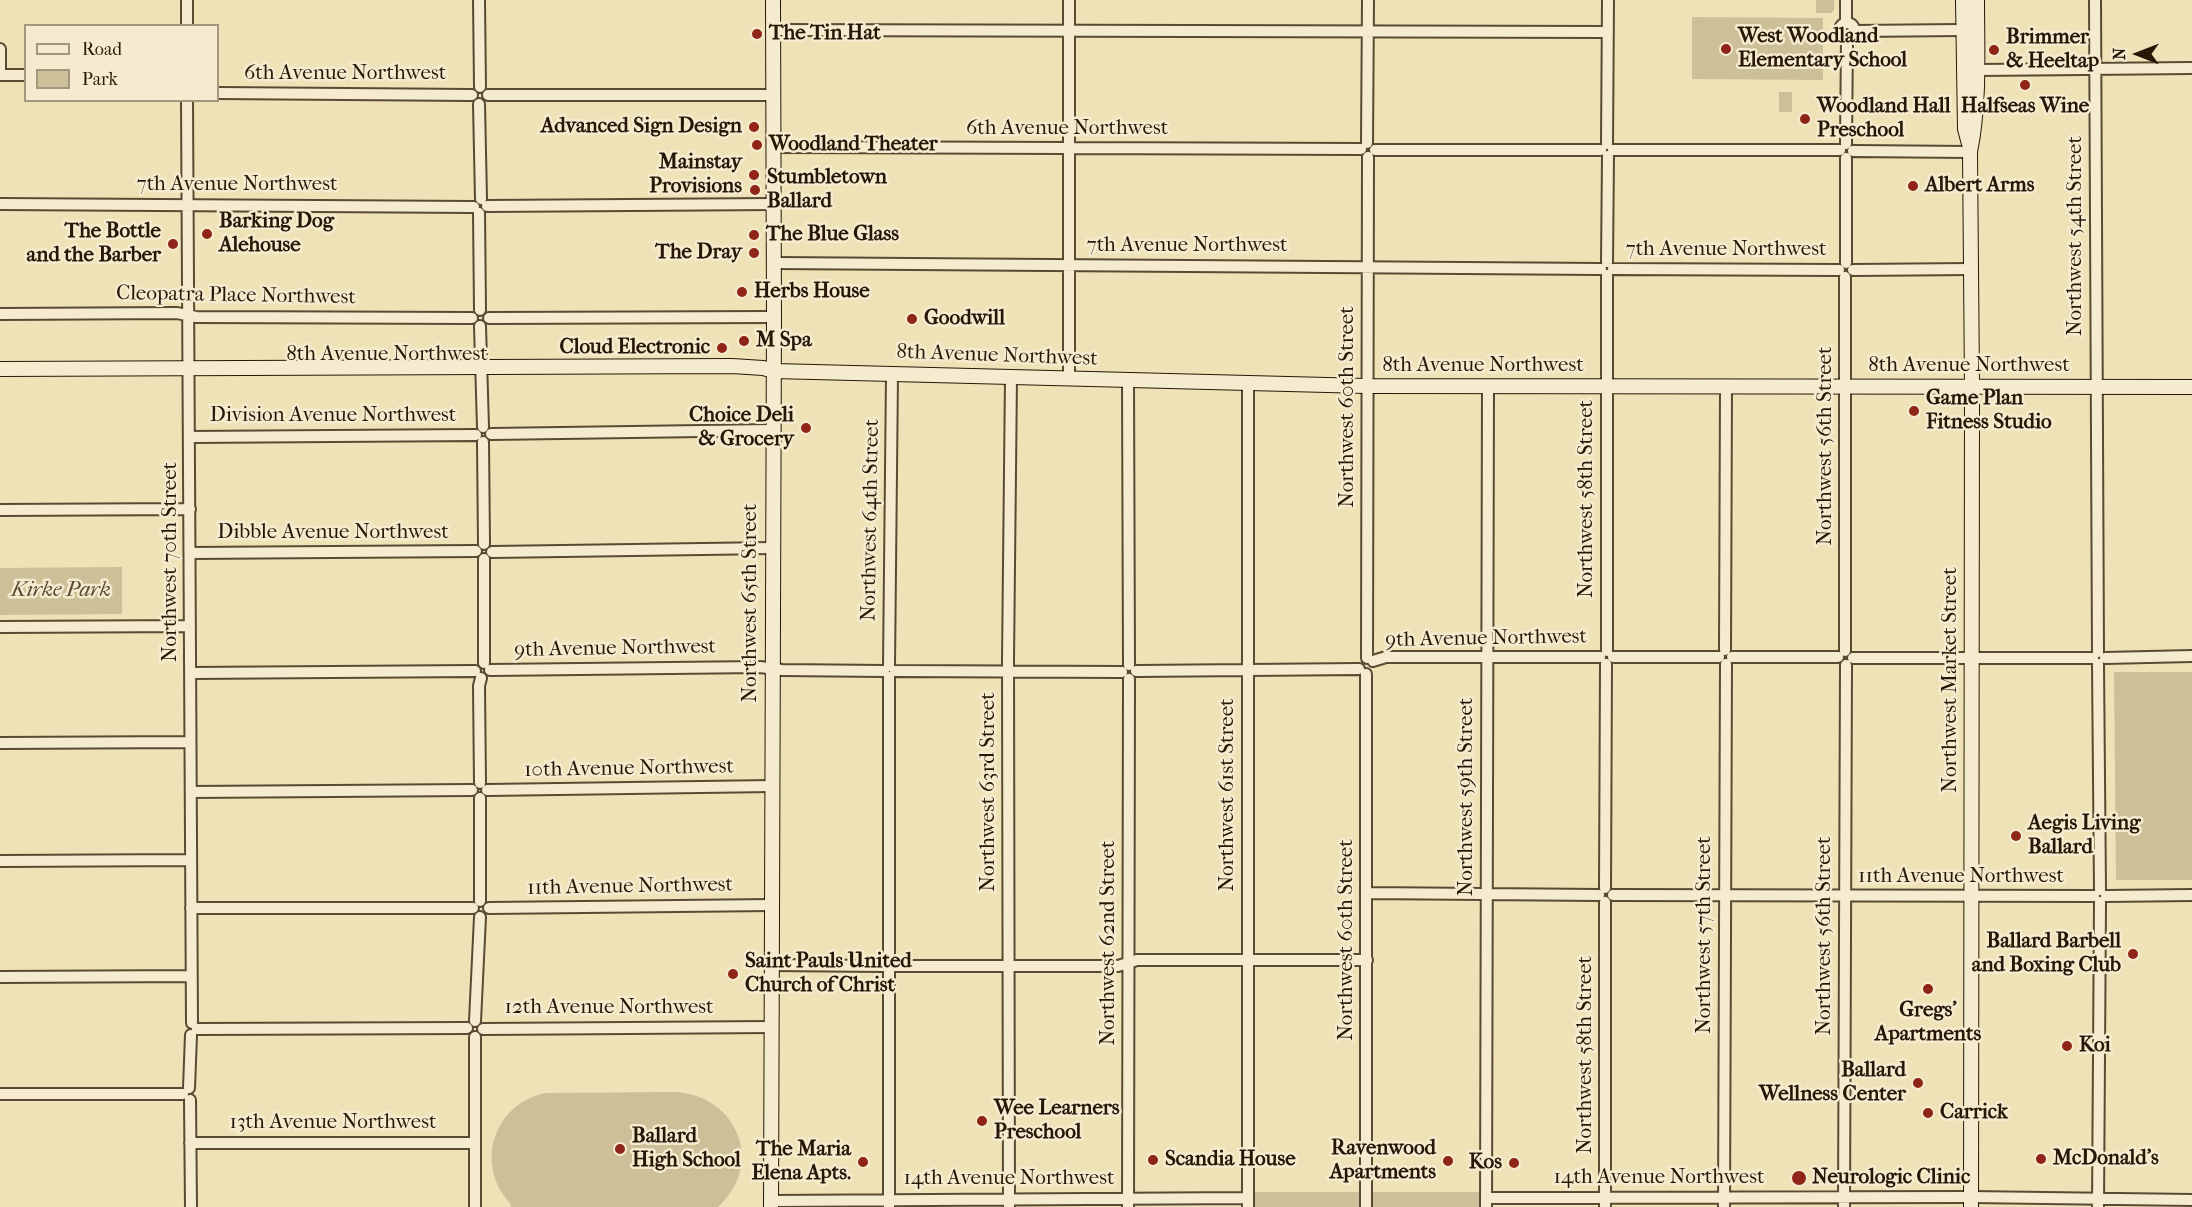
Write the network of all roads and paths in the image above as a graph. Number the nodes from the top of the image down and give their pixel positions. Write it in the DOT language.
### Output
graph roads {
  1 [pos="187,0"];
  2 [pos="479,0"];
  3 [pos="773,0"];
  4 [pos="1069,0"];
  5 [pos="1368,0"];
  6 [pos="1608,0"];
  7 [pos="1846,0"];
  8 [pos="1963,0"];
  9 [pos="2095,0"];
  10 [pos="1976,2"];
  11 [pos="188,24"];
  12 [pos="773,30"];
  13 [pos="1849,30"];
  14 [pos="1962,30"];
  15 [pos="1069,31"];
  16 [pos="1368,31"];
  17 [pos="1608,32"];
  18 [pos="0,49"];
  19 [pos="2192,68"];
  20 [pos="2094,69"];
  21 [pos="1978,70"];
  22 [pos="0,75"];
  23 [pos="24,75"];
  24 [pos="219,93"];
  25 [pos="774,94"];
  26 [pos="480,95"];
  27 [pos="187,102"];
  28 [pos="774,147"];
  29 [pos="1069,148"];
  30 [pos="1368,150"];
  31 [pos="1607,150"];
  32 [pos="1846,151"];
  33 [pos="1970,152"];
  34 [pos="188,203"];
  35 [pos="0,204"];
  36 [pos="773,204"];
  37 [pos="480,206"];
  38 [pos="774,263"];
  39 [pos="1069,265"];
  40 [pos="1368,266"];
  41 [pos="1607,269"];
  42 [pos="1971,269"];
  43 [pos="1846,270"];
  44 [pos="0,314"];
  45 [pos="188,316"];
  46 [pos="774,317"];
  47 [pos="477,318"];
  48 [pos="0,369"];
  49 [pos="481,371"];
  50 [pos="774,372"];
  51 [pos="188,373"];
  52 [pos="892,374"];
  53 [pos="1011,377"];
  54 [pos="0,378"];
  55 [pos="1069,380"];
  56 [pos="1128,381"];
  57 [pos="1248,384"];
  58 [pos="1367,386"];
  59 [pos="1488,387"];
  60 [pos="1607,387"];
  61 [pos="1726,387"];
  62 [pos="1972,387"];
  63 [pos="2096,387"];
  64 [pos="2192,387"];
  65 [pos="1845,388"];
  66 [pos="773,430"];
  67 [pos="483,434"];
  68 [pos="190,436"];
  69 [pos="190,509"];
  70 [pos="0,510"];
  71 [pos="773,548"];
  72 [pos="484,552"];
  73 [pos="190,554"];
  74 [pos="189,626"];
  75 [pos="0,627"];
  76 [pos="1487,656"];
  77 [pos="2192,656"];
  78 [pos="1607,657"];
  79 [pos="1725,657"];
  80 [pos="1845,658"];
  81 [pos="1972,658"];
  82 [pos="2099,658"];
  83 [pos="1370,659"];
  84 [pos="487,667"];
  85 [pos="772,669"];
  86 [pos="1248,670"];
  87 [pos="889,671"];
  88 [pos="1008,671"];
  89 [pos="1129,672"];
  90 [pos="1362,672"];
  91 [pos="190,673"];
  92 [pos="478,675"];
  93 [pos="190,742"];
  94 [pos="0,743"];
  95 [pos="772,786"];
  96 [pos="480,790"];
  97 [pos="190,792"];
  98 [pos="190,860"];
  99 [pos="0,861"];
  100 [pos="1367,893"];
  101 [pos="1486,893"];
  102 [pos="1605,895"];
  103 [pos="1971,895"];
  104 [pos="2192,895"];
  105 [pos="1725,896"];
  106 [pos="1844,896"];
  107 [pos="2100,896"];
  108 [pos="772,905"];
  109 [pos="191,908"];
  110 [pos="477,909"];
  111 [pos="1248,960"];
  112 [pos="1367,960"];
  113 [pos="1129,963"];
  114 [pos="772,965"];
  115 [pos="1008,965"];
  116 [pos="889,966"];
  117 [pos="191,976"];
  118 [pos="0,977"];
  119 [pos="772,1027"];
  120 [pos="194,1029"];
  121 [pos="475,1029"];
  122 [pos="0,1094"];
  123 [pos="187,1094"];
  124 [pos="190,1143"];
  125 [pos="475,1143"];
  126 [pos="2192,1200"];
  127 [pos="1247,1202"];
  128 [pos="1486,1202"];
  129 [pos="1724,1202"];
  130 [pos="1844,1202"];
  131 [pos="1971,1202"];
  132 [pos="889,1203"];
  133 [pos="1009,1203"];
  134 [pos="1128,1203"];
  135 [pos="1605,1203"];
  136 [pos="2098,1203"];
  137 [pos="771,1204"];
  138 [pos="191,1207"];
  139 [pos="475,1207"];
  140 [pos="1366,1207"];
  1 -- 11 [label="street"];
  2 -- 26 [label="street"];
  3 -- 12 [label="main road, Northwest 65th Street"];
  4 -- 15 [label="street"];
  5 -- 16 [label="street, Northwest 60th Street"];
  6 -- 17 [label="street, Northwest 58th Street"];
  7 -- 13 [label="street, Northwest 56th Street"];
  8 -- 14 [label="main road, Northwest Market Street"];
  9 -- 20 [label="street, Northwest 54th Street"];
  10 -- 21 [label="main road, Northwest Market Street"];
  12 -- 15 [label="street"];
  12 -- 25 [label="main road, Northwest 65th Street"];
  13 -- 14 [label="street"];
  13 -- 32 [label="street, Northwest 56th Street"];
  14 -- 33 [label="main road, Northwest Market Street"];
  15 -- 16 [label="street"];
  15 -- 29 [label="street"];
  16 -- 17 [label="street"];
  16 -- 30 [label="street, Northwest 60th Street"];
  17 -- 31 [label="street, Northwest 58th Street"];
  18 -- 22 [label="street"];
  19 -- 20 [label="street"];
  20 -- 21 [label="street"];
  20 -- 63 [label="street, Northwest 54th Street"];
  21 -- 33 [label="main road, Northwest Market Street"];
  22 -- 23 [label="street"];
  24 -- 26 [label="street, 6th Avenue Northwest"];
  25 -- 26 [label="street, 6th Avenue Northwest"];
  25 -- 28 [label="main road, Northwest 65th Street"];
  26 -- 37 [label="street"];
  27 -- 34 [label="street, Northwest 70th Street"];
  28 -- 29 [label="street, 6th Avenue Northwest"];
  28 -- 36 [label="main road, Northwest 65th Street"];
  29 -- 30 [label="street, 6th Avenue Northwest"];
  29 -- 39 [label="street"];
  30 -- 31 [label="street, 6th Avenue Northwest"];
  30 -- 40 [label="street, Northwest 60th Street"];
  31 -- 32 [label="street, 6th Avenue Northwest"];
  31 -- 41 [label="street, Northwest 58th Street"];
  32 -- 33 [label="street, 6th Avenue Northwest"];
  32 -- 43 [label="street, Northwest 56th Street"];
  33 -- 42 [label="main road, Northwest Market Street"];
  34 -- 35 [label="street, 7th Avenue Northwest"];
  34 -- 37 [label="street, 7th Avenue Northwest"];
  34 -- 45 [label="street, Northwest 70th Street"];
  36 -- 37 [label="street, 7th Avenue Northwest"];
  36 -- 38 [label="main road, Northwest 65th Street"];
  37 -- 47 [label="street"];
  38 -- 39 [label="street, 7th Avenue Northwest"];
  38 -- 46 [label="main road, Northwest 65th Street"];
  39 -- 40 [label="street, 7th Avenue Northwest"];
  39 -- 55 [label="street"];
  40 -- 41 [label="street, 7th Avenue Northwest"];
  40 -- 58 [label="street, Northwest 60th Street"];
  41 -- 43 [label="street, 7th Avenue Northwest"];
  41 -- 60 [label="street, Northwest 58th Street"];
  42 -- 43 [label="street, 7th Avenue Northwest"];
  42 -- 62 [label="main road, Northwest Market Street"];
  43 -- 65 [label="street, Northwest 56th Street"];
  44 -- 45 [label="street, Cleopatra Place Northwest"];
  45 -- 47 [label="street, Cleopatra Place Northwest"];
  45 -- 51 [label="street, Northwest 70th Street"];
  46 -- 47 [label="street"];
  46 -- 50 [label="main road, Northwest 65th Street"];
  47 -- 49 [label="street"];
  48 -- 51 [label="main road, 8th Avenue Northwest"];
  49 -- 50 [label="main road, 8th Avenue Northwest"];
  49 -- 51 [label="main road, 8th Avenue Northwest"];
  49 -- 67 [label="street"];
  50 -- 52 [label="main road, 8th Avenue Northwest"];
  50 -- 66 [label="main road, Northwest 65th Street"];
  51 -- 54 [label="main road, 8th Avenue Northwest"];
  51 -- 68 [label="street, Northwest 70th Street"];
  52 -- 53 [label="main road, 8th Avenue Northwest"];
  52 -- 87 [label="street, Northwest 64th Street"];
  53 -- 55 [label="main road, 8th Avenue Northwest"];
  53 -- 88 [label="street, Northwest 63rd Street"];
  55 -- 56 [label="main road, 8th Avenue Northwest"];
  56 -- 57 [label="main road, 8th Avenue Northwest"];
  56 -- 89 [label="street, Northwest 62nd Street"];
  57 -- 58 [label="main road, 8th Avenue Northwest"];
  57 -- 86 [label="street, Northwest 61st Street"];
  58 -- 59 [label="main road, 8th Avenue Northwest"];
  58 -- 83 [label="street, Northwest 60th Street"];
  59 -- 60 [label="main road, 8th Avenue Northwest"];
  59 -- 76 [label="street, Northwest 59th Street"];
  60 -- 61 [label="main road, 8th Avenue Northwest"];
  60 -- 78 [label="street, Northwest 58th Street"];
  61 -- 65 [label="main road, 8th Avenue Northwest"];
  61 -- 79 [label="street, Northwest 57th Street"];
  62 -- 63 [label="main road, 8th Avenue Northwest"];
  62 -- 65 [label="main road, 8th Avenue Northwest"];
  62 -- 81 [label="main road, Northwest Market Street"];
  63 -- 64 [label="main road, 8th Avenue Northwest"];
  63 -- 82 [label="street, Northwest 54th Street"];
  65 -- 80 [label="street, Northwest 56th Street"];
  66 -- 67 [label="street, Division Avenue Northwest"];
  66 -- 71 [label="main road, Northwest 65th Street"];
  67 -- 68 [label="street, Division Avenue Northwest"];
  67 -- 72 [label="street"];
  68 -- 69 [label="street, Northwest 70th Street"];
  69 -- 70 [label="street, Dibble Avenue Northwest"];
  69 -- 73 [label="street, Northwest 70th Street"];
  71 -- 72 [label="street, Dibble Avenue Northwest"];
  71 -- 85 [label="main road, Northwest 65th Street"];
  72 -- 73 [label="street, Dibble Avenue Northwest"];
  72 -- 84 [label="street"];
  73 -- 74 [label="street, Northwest 70th Street"];
  74 -- 75 [label="street"];
  74 -- 91 [label="street, Northwest 70th Street"];
  76 -- 78 [label="street, 9th Avenue Northwest"];
  76 -- 83 [label="street, 9th Avenue Northwest"];
  76 -- 101 [label="street, Northwest 59th Street"];
  77 -- 82 [label="street, 9th Avenue Northwest"];
  78 -- 79 [label="street, 9th Avenue Northwest"];
  78 -- 102 [label="street, Northwest 58th Street"];
  79 -- 80 [label="street, 9th Avenue Northwest"];
  79 -- 105 [label="street, Northwest 57th Street"];
  80 -- 81 [label="street, 9th Avenue Northwest"];
  80 -- 106 [label="street, Northwest 56th Street"];
  81 -- 82 [label="street, 9th Avenue Northwest"];
  81 -- 103 [label="main road, Northwest Market Street"];
  82 -- 107 [label="street, Northwest 54th Street"];
  83 -- 90 [label="street"];
  84 -- 85 [label="street, 9th Avenue Northwest"];
  84 -- 92 [label="street"];
  85 -- 87 [label="street, 9th Avenue Northwest"];
  85 -- 95 [label="main road, Northwest 65th Street"];
  86 -- 89 [label="street, 9th Avenue Northwest"];
  86 -- 90 [label="street, 9th Avenue Northwest"];
  86 -- 111 [label="street, Northwest 61st Street"];
  87 -- 88 [label="street, 9th Avenue Northwest"];
  87 -- 116 [label="street, Northwest 64th Street"];
  88 -- 89 [label="street, 9th Avenue Northwest"];
  88 -- 115 [label="street, Northwest 63rd Street"];
  89 -- 113 [label="street, Northwest 62nd Street"];
  90 -- 100 [label="street, Northwest 60th Street"];
  91 -- 92 [label="street"];
  91 -- 93 [label="street, Northwest 70th Street"];
  92 -- 96 [label="street"];
  93 -- 94 [label="street"];
  93 -- 97 [label="street, Northwest 70th Street"];
  95 -- 96 [label="street, 10th Avenue Northwest"];
  95 -- 108 [label="main road, Northwest 65th Street"];
  96 -- 97 [label="street, 10th Avenue Northwest"];
  96 -- 110 [label="street"];
  97 -- 98 [label="street, Northwest 70th Street"];
  98 -- 99 [label="street"];
  98 -- 109 [label="street, Northwest 70th Street"];
  100 -- 101 [label="street, 11th Avenue Northwest"];
  100 -- 112 [label="street, Northwest 60th Street"];
  101 -- 102 [label="street, 11th Avenue Northwest"];
  101 -- 128 [label="street, Northwest 59th Street"];
  102 -- 105 [label="street, 11th Avenue Northwest"];
  102 -- 135 [label="street, Northwest 58th Street"];
  103 -- 106 [label="street, 11th Avenue Northwest"];
  103 -- 107 [label="street, 11th Avenue Northwest"];
  103 -- 131 [label="main road, Northwest Market Street"];
  104 -- 107 [label="street, 11th Avenue Northwest"];
  105 -- 106 [label="street, 11th Avenue Northwest"];
  105 -- 129 [label="street, Northwest 57th Street"];
  106 -- 130 [label="street, Northwest 56th Street"];
  107 -- 136 [label="street, Northwest 54th Street"];
  108 -- 110 [label="street, 11th Avenue Northwest"];
  108 -- 114 [label="main road, Northwest 65th Street"];
  109 -- 110 [label="street"];
  109 -- 117 [label="street, Northwest 70th Street"];
  110 -- 121 [label="street"];
  111 -- 112 [label="street"];
  111 -- 113 [label="street"];
  111 -- 127 [label="street, Northwest 61st Street"];
  112 -- 140 [label="street, Northwest 60th Street"];
  113 -- 115 [label="street"];
  113 -- 134 [label="street, Northwest 62nd Street"];
  114 -- 116 [label="street"];
  114 -- 119 [label="main road, Northwest 65th Street"];
  115 -- 116 [label="street"];
  115 -- 133 [label="street, Northwest 63rd Street"];
  116 -- 132 [label="street, Northwest 64th Street"];
  117 -- 118 [label="street"];
  117 -- 120 [label="street, Northwest 70th Street"];
  119 -- 121 [label="street, 12th Avenue Northwest"];
  119 -- 137 [label="main road, Northwest 65th Street"];
  120 -- 121 [label="street, 12th Avenue Northwest"];
  120 -- 123 [label="street, Northwest 70th Street"];
  121 -- 125 [label="street"];
  122 -- 123 [label="street"];
  123 -- 124 [label="street, Northwest 70th Street"];
  124 -- 125 [label="street, 13th Avenue Northwest"];
  124 -- 138 [label="street, Northwest 70th Street"];
  125 -- 139 [label="street"];
  126 -- 136 [label="street, 14th Avenue Northwest"];
  127 -- 134 [label="street, 14th Avenue Northwest"];
  128 -- 135 [label="street, 14th Avenue Northwest"];
  129 -- 130 [label="street, 14th Avenue Northwest"];
  129 -- 135 [label="street, 14th Avenue Northwest"];
  130 -- 131 [label="street, 14th Avenue Northwest"];
  131 -- 136 [label="street, 14th Avenue Northwest"];
  132 -- 133 [label="street, 14th Avenue Northwest"];
  132 -- 137 [label="street, 14th Avenue Northwest"];
  133 -- 134 [label="street, 14th Avenue Northwest"];
}
